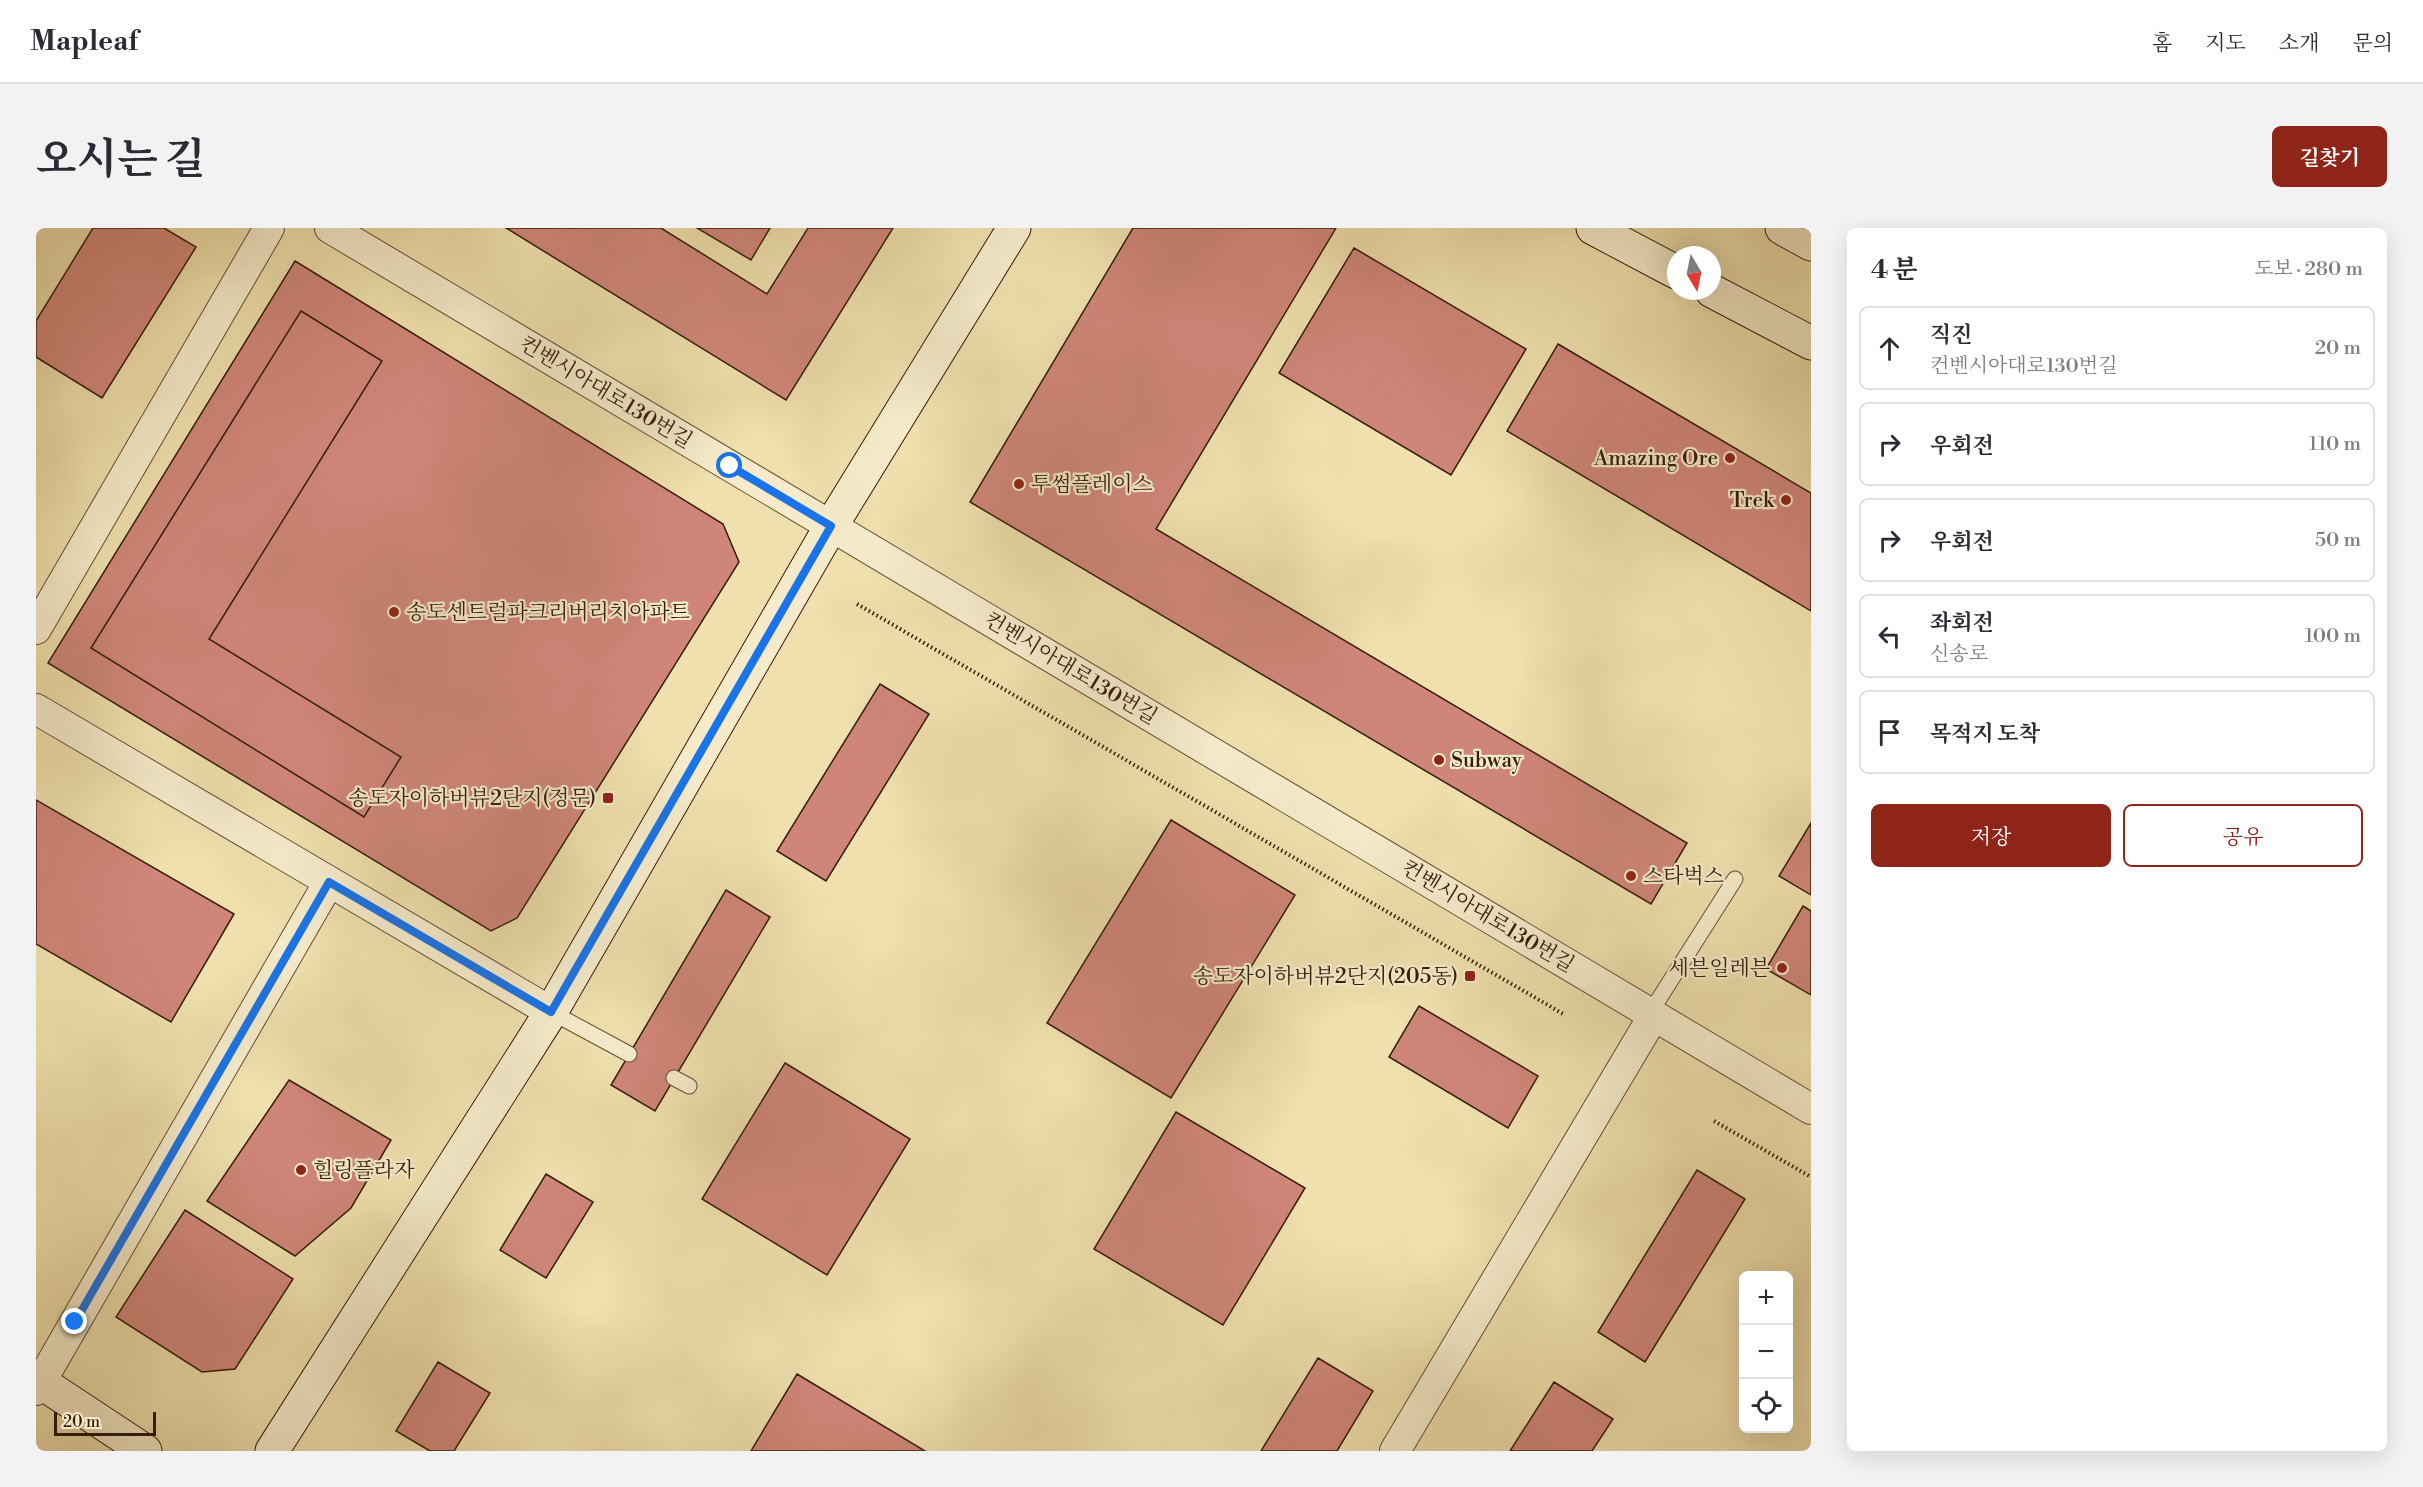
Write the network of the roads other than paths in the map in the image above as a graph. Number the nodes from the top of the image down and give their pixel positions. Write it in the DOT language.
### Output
graph roads {
  1 [pos="269,228"];
  2 [pos="330,228"];
  3 [pos="1014,228"];
  4 [pos="1593,228"];
  5 [pos="1782,228"];
  6 [pos="1811,244"];
  7 [pos="1667,267"];
  8 [pos="1721,296"];
  9 [pos="1811,343"];
  10 [pos="831,526"];
  11 [pos="36,629"];
  12 [pos="36,710"];
  13 [pos="1735,879"];
  14 [pos="329,882"];
  15 [pos="551,1012"];
  16 [pos="1652,1014"];
  17 [pos="629,1054"];
  18 [pos="674,1078"];
  19 [pos="689,1086"];
  20 [pos="1811,1108"];
  21 [pos="38,1384"];
  22 [pos="145,1451"];
  23 [pos="272,1451"];
  24 [pos="1395,1451"];
  1 -- 11 [label="street"];
  2 -- 10 [label="street, 컨벤시아대로130번길"];
  3 -- 10 [label="street"];
  4 -- 7 [label="street"];
  5 -- 6 [label="street"];
  8 -- 9 [label="street"];
  10 -- 15 [label="street"];
  10 -- 16 [label="street, 컨벤시아대로130번길"];
  12 -- 14 [label="street"];
  13 -- 16 [label="lane"];
  14 -- 15 [label="street"];
  14 -- 21 [label="street"];
  15 -- 17 [label="lane"];
  15 -- 23 [label="street"];
  16 -- 20 [label="street, 컨벤시아대로130번길"];
  16 -- 24 [label="street"];
  18 -- 19 [label="lane"];
  21 -- 22 [label="street"];
}
